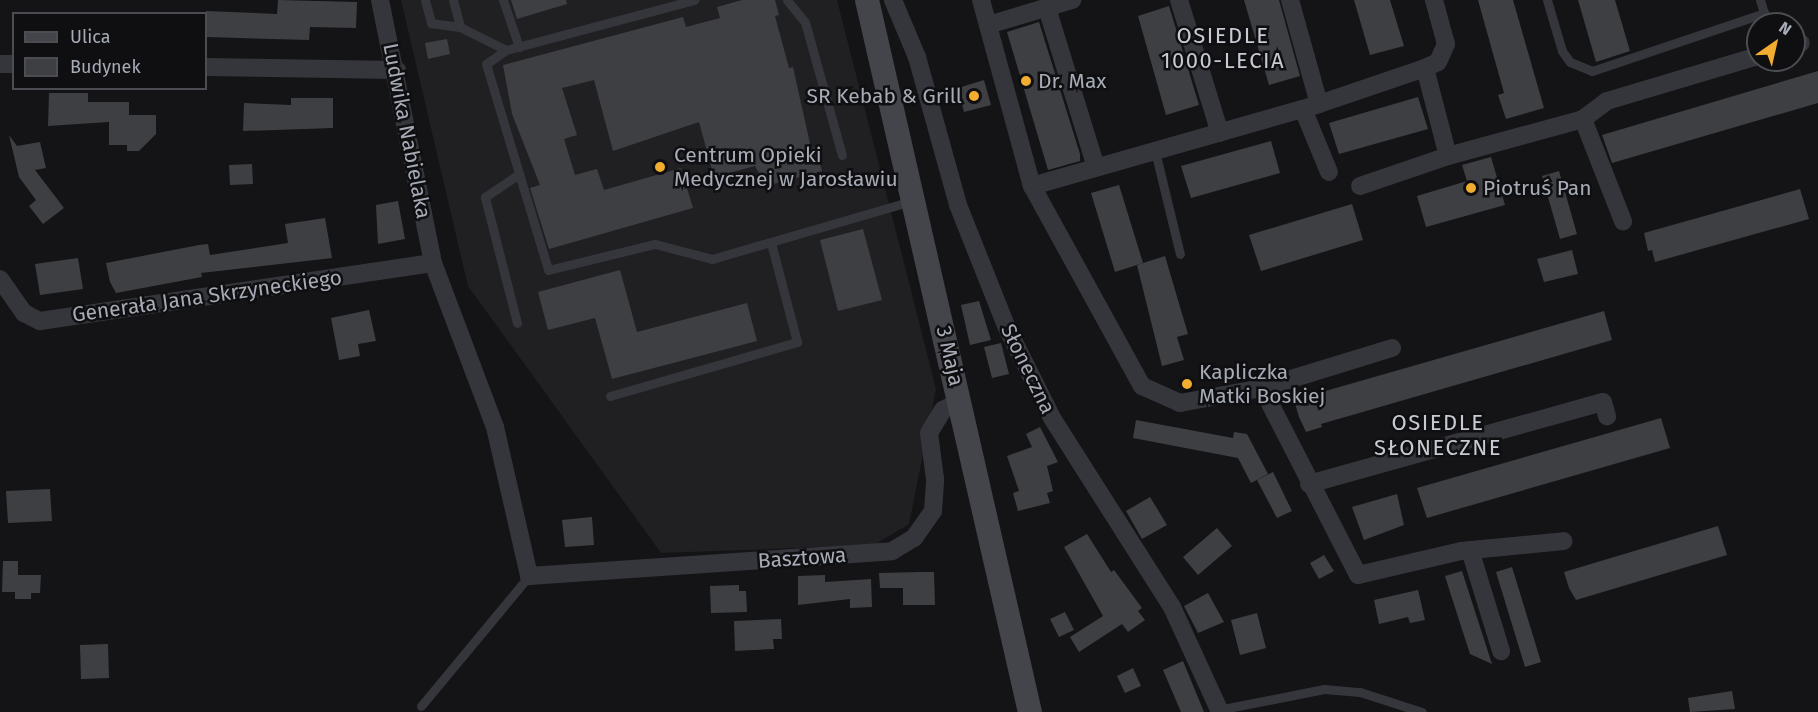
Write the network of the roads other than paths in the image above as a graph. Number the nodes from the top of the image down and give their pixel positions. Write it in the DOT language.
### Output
graph roads {
  1 [pos="380,0"];
  2 [pos="425,0"];
  3 [pos="453,0"];
  4 [pos="503,0"];
  5 [pos="694,0"];
  6 [pos="787,0"];
  7 [pos="867,0"];
  8 [pos="893,0"];
  9 [pos="981,0"];
  10 [pos="1072,0"];
  11 [pos="1179,0"];
  12 [pos="1290,0"];
  13 [pos="1434,0"];
  14 [pos="1547,0"];
  15 [pos="1760,0"];
  16 [pos="1047,8"];
  17 [pos="988,25"];
  18 [pos="460,27"];
  19 [pos="519,46"];
  20 [pos="506,50"];
  21 [pos="1746,60"];
  22 [pos="207,67"];
  23 [pos="1425,68"];
  24 [pos="397,70"];
  25 [pos="1311,107"];
  26 [pos="1582,119"];
  27 [pos="1220,132"];
  28 [pos="1155,151"];
  29 [pos="842,155"];
  30 [pos="1448,156"];
  31 [pos="1096,167"];
  32 [pos="1329,172"];
  33 [pos="519,174"];
  34 [pos="1032,186"];
  35 [pos="1360,186"];
  36 [pos="914,201"];
  37 [pos="1623,221"];
  38 [pos="771,243"];
  39 [pos="1180,254"];
  40 [pos="433,263"];
  41 [pos="0,279"];
  42 [pos="517,323"];
  43 [pos="1392,348"];
  44 [pos="1262,388"];
  45 [pos="610,396"];
  46 [pos="960,401"];
  47 [pos="1607,416"];
  48 [pos="1309,484"];
  49 [pos="1564,541"];
  50 [pos="1470,550"];
  51 [pos="529,576"];
  52 [pos="1501,651"];
  53 [pos="420,706"];
  54 [pos="1219,711"];
  55 [pos="1030,712"];
  56 [pos="1422,712"];
  1 -- 24 [label="street, Ludwika Nabielaka"];
  2 -- 18 [label="lane"];
  3 -- 18 [label="lane"];
  4 -- 19 [label="lane"];
  5 -- 19 [label="lane"];
  6 -- 29 [label="lane"];
  7 -- 36 [label="street, 3 Maja"];
  8 -- 54 [label="street, Słoneczna"];
  9 -- 17 [label="street"];
  10 -- 16 [label="street"];
  11 -- 27 [label="street"];
  12 -- 25 [label="street"];
  13 -- 23 [label="street"];
  14 -- 15 [label="lane"];
  16 -- 17 [label="street"];
  16 -- 31 [label="street"];
  17 -- 34 [label="street"];
  18 -- 20 [label="lane"];
  19 -- 20 [label="lane"];
  20 -- 33 [label="lane"];
  21 -- 26 [label="street"];
  22 -- 24 [label="street"];
  23 -- 25 [label="street"];
  23 -- 30 [label="street"];
  24 -- 40 [label="street, Ludwika Nabielaka"];
  25 -- 27 [label="street"];
  25 -- 32 [label="street"];
  26 -- 30 [label="street"];
  26 -- 37 [label="street"];
  27 -- 28 [label="street"];
  28 -- 31 [label="street"];
  28 -- 39 [label="lane"];
  30 -- 35 [label="street"];
  31 -- 34 [label="street"];
  33 -- 38 [label="lane"];
  33 -- 42 [label="lane"];
  34 -- 44 [label="street"];
  36 -- 38 [label="lane"];
  36 -- 46 [label="street, 3 Maja"];
  38 -- 45 [label="lane"];
  40 -- 41 [label="street, Generała Jana Skrzyneckiego"];
  40 -- 51 [label="street, Ludwika Nabielaka"];
  43 -- 44 [label="street"];
  44 -- 48 [label="street"];
  46 -- 51 [label="street, Basztowa"];
  46 -- 55 [label="street, 3 Maja"];
  47 -- 48 [label="street"];
  48 -- 50 [label="street"];
  49 -- 50 [label="street"];
  50 -- 52 [label="street"];
  51 -- 53 [label="lane"];
  54 -- 56 [label="lane"];
}
